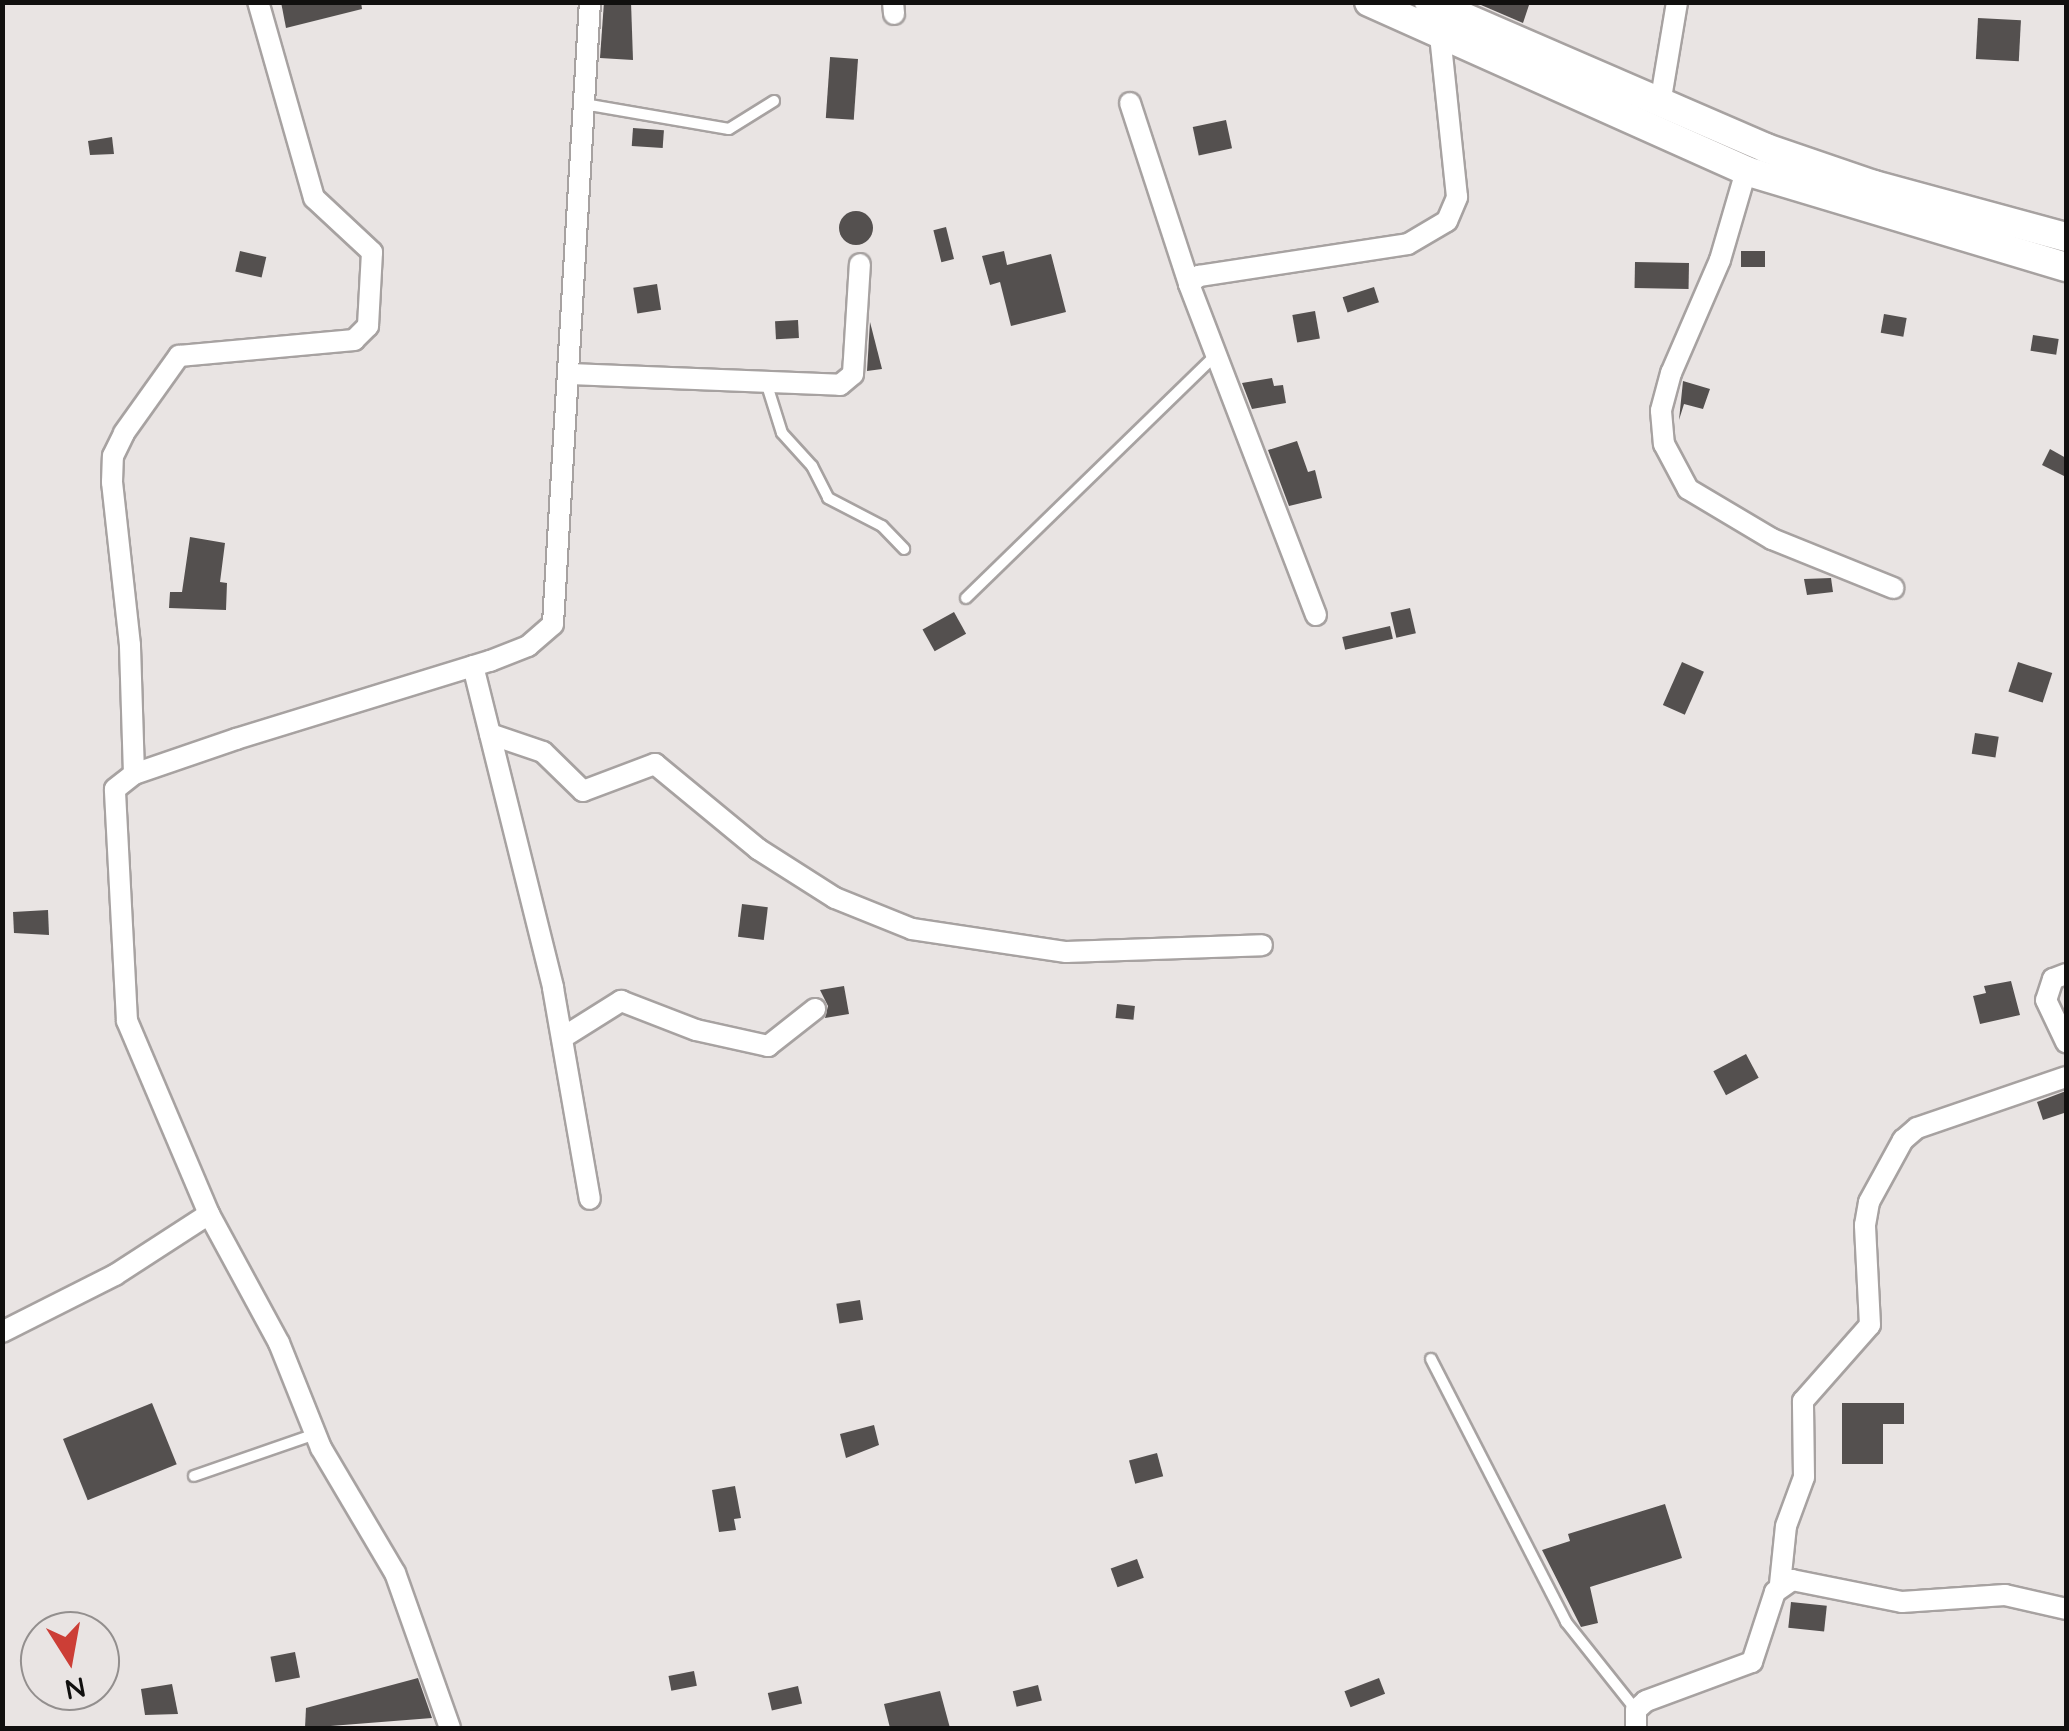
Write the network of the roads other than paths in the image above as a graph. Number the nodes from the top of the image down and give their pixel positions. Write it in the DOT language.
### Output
graph roads {
  1 [pos="258,2"];
  2 [pos="590,2"];
  3 [pos="1369,2"];
  4 [pos="1677,2"];
  5 [pos="1430,3"];
  6 [pos="1440,35"];
  7 [pos="774,101"];
  8 [pos="1130,103"];
  9 [pos="584,104"];
  10 [pos="1660,104"];
  11 [pos="1746,171"];
  12 [pos="2066,237"];
  13 [pos="860,264"];
  14 [pos="2066,267"];
  15 [pos="1189,284"];
  16 [pos="1216,355"];
  17 [pos="570,374"];
  18 [pos="766,382"];
  19 [pos="904,550"];
  20 [pos="1894,588"];
  21 [pos="966,598"];
  22 [pos="1316,614"];
  23 [pos="473,666"];
  24 [pos="490,734"];
  25 [pos="134,774"];
  26 [pos="1262,945"];
  27 [pos="2066,974"];
  28 [pos="815,1009"];
  29 [pos="562,1038"];
  30 [pos="2066,1042"];
  31 [pos="2066,1076"];
  32 [pos="590,1199"];
  33 [pos="210,1214"];
  34 [pos="2,1332"];
  35 [pos="1431,1359"];
  36 [pos="315,1434"];
  37 [pos="194,1476"];
  38 [pos="1780,1584"];
  39 [pos="2066,1609"];
  40 [pos="1636,1719"];
  41 [pos="450,1728"];
  1 -- 25 [label="street"];
  2 -- 9 [label="street"];
  3 -- 6 [label="main road"];
  4 -- 10 [label="street"];
  5 -- 10 [label="main road"];
  6 -- 11 [label="main road"];
  6 -- 15 [label="street"];
  7 -- 9 [label="lane"];
  8 -- 15 [label="street"];
  9 -- 17 [label="street"];
  10 -- 12 [label="main road"];
  11 -- 14 [label="main road"];
  11 -- 20 [label="street"];
  13 -- 18 [label="street"];
  15 -- 16 [label="street"];
  16 -- 21 [label="lane"];
  16 -- 22 [label="street"];
  17 -- 18 [label="street"];
  17 -- 23 [label="street"];
  18 -- 19 [label="lane"];
  23 -- 24 [label="street"];
  23 -- 25 [label="street"];
  24 -- 26 [label="street"];
  24 -- 29 [label="street"];
  25 -- 33 [label="street"];
  27 -- 30 [label="street"];
  28 -- 29 [label="street"];
  29 -- 32 [label="street"];
  31 -- 38 [label="street"];
  33 -- 34 [label="street"];
  33 -- 36 [label="street"];
  35 -- 40 [label="lane"];
  36 -- 37 [label="lane"];
  36 -- 41 [label="street"];
  38 -- 39 [label="street"];
  38 -- 40 [label="street"];
}
